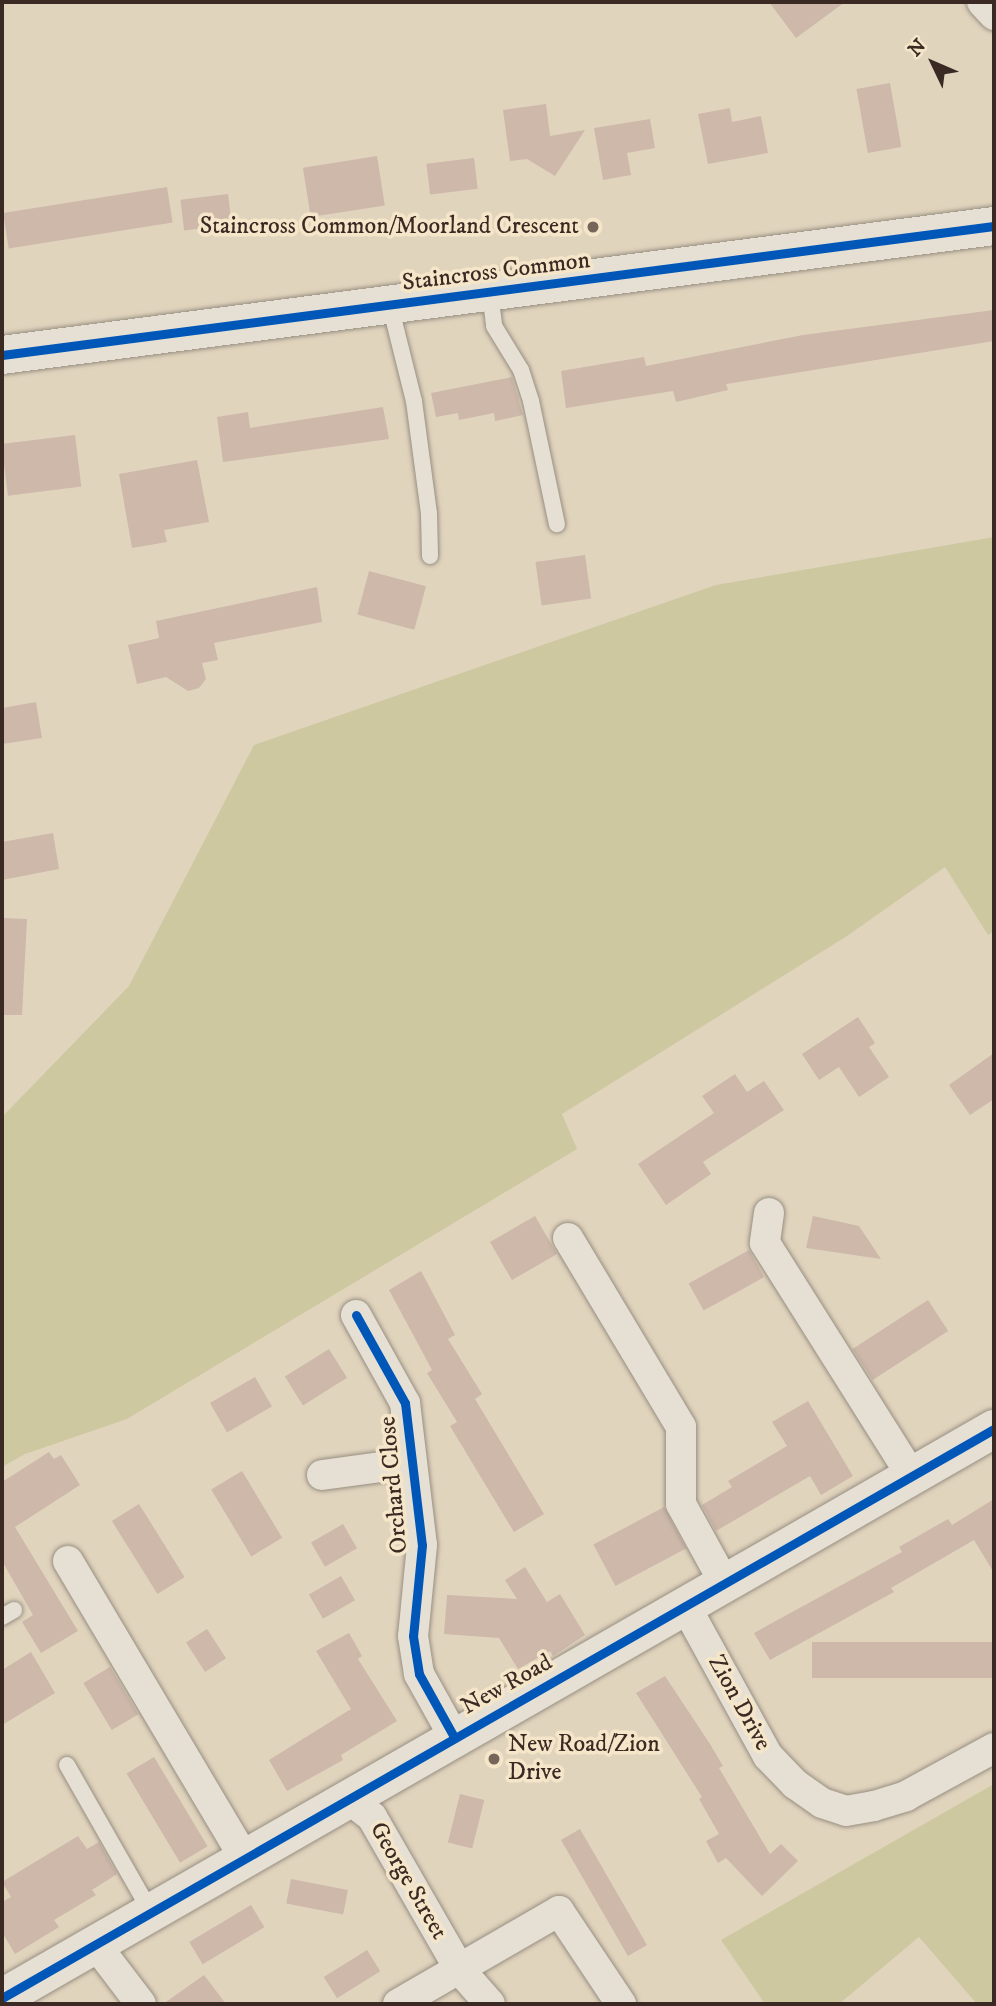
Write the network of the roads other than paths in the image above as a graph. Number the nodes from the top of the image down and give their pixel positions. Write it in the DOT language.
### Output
graph roads {
  1 [pos="982,2"];
  2 [pos="994,15"];
  3 [pos="994,226"];
  4 [pos="490,292"];
  5 [pos="390,305"];
  6 [pos="2,355"];
  7 [pos="556,524"];
  8 [pos="430,556"];
  9 [pos="769,1213"];
  10 [pos="568,1238"];
  11 [pos="356,1315"];
  12 [pos="994,1429"];
  13 [pos="411,1463"];
  14 [pos="322,1475"];
  15 [pos="911,1475"];
  16 [pos="68,1561"];
  17 [pos="725,1584"];
  18 [pos="686,1607"];
  19 [pos="454,1737"];
  20 [pos="994,1748"];
  21 [pos="66,1765"];
  22 [pos="349,1799"];
  23 [pos="244,1858"];
  24 [pos="151,1913"];
  25 [pos="96,1945"];
  26 [pos="460,1970"];
  27 [pos="2,1998"];
  28 [pos="141,2004"];
  29 [pos="398,2004"];
  30 [pos="490,2004"];
  31 [pos="621,2004"];
  1 -- 2 [label="street"];
  3 -- 4 [label="street, Staincross Common"];
  4 -- 5 [label="street, Staincross Common"];
  4 -- 7 [label="lane"];
  5 -- 6 [label="street, Staincross Common"];
  5 -- 8 [label="lane"];
  9 -- 15 [label="street"];
  10 -- 17 [label="street"];
  11 -- 13 [label="street, Orchard Close"];
  12 -- 15 [label="street, New Road"];
  13 -- 14 [label="street, Orchard Close"];
  13 -- 19 [label="street, Orchard Close"];
  15 -- 17 [label="street, New Road"];
  16 -- 23 [label="street"];
  17 -- 18 [label="street, New Road"];
  18 -- 19 [label="street, New Road"];
  18 -- 20 [label="street, Zion Drive"];
  19 -- 22 [label="street, New Road"];
  21 -- 24 [label="lane"];
  22 -- 23 [label="street, New Road"];
  22 -- 26 [label="street, George Street"];
  23 -- 24 [label="street, New Road"];
  24 -- 25 [label="street, New Road"];
  25 -- 27 [label="street, New Road"];
  25 -- 28 [label="street"];
  26 -- 29 [label="street"];
  26 -- 30 [label="street, George Street"];
  26 -- 31 [label="street"];
}
